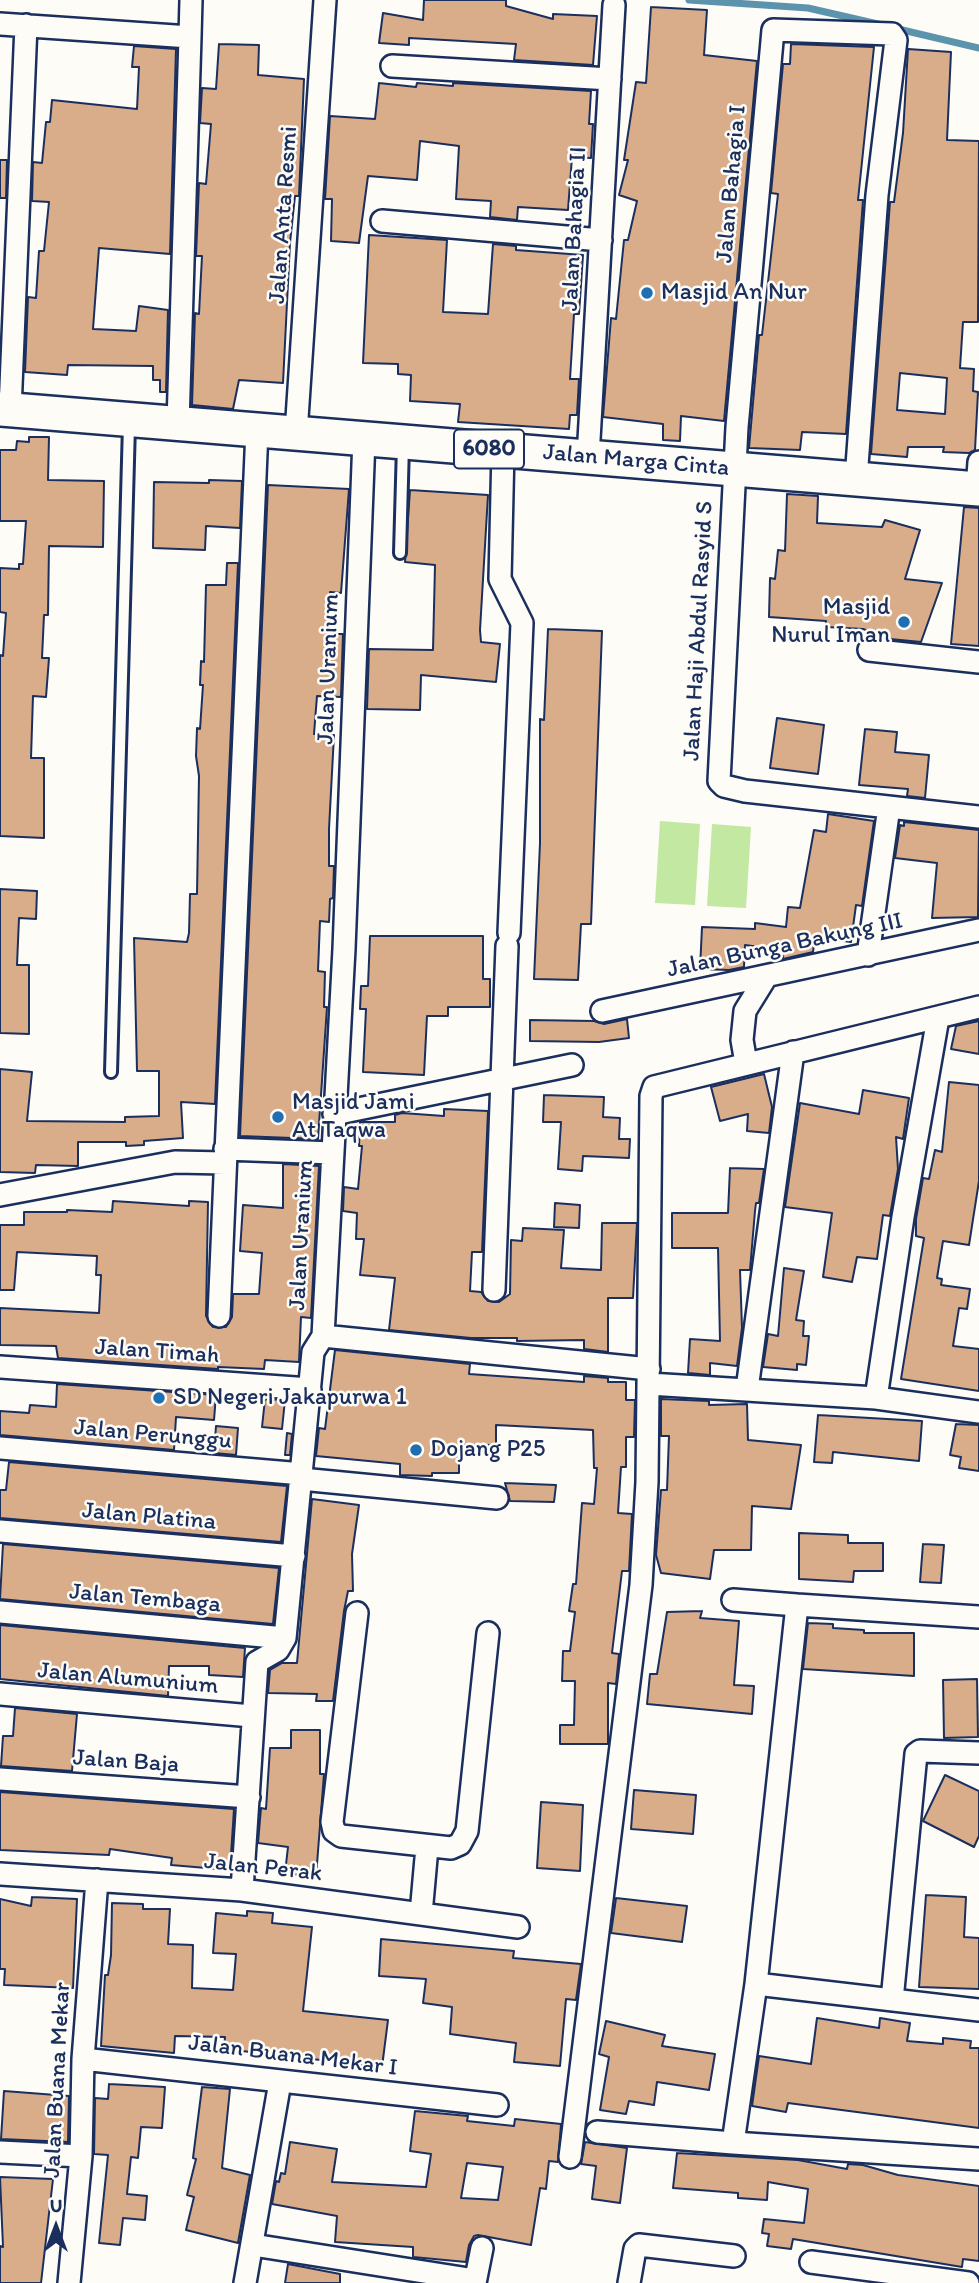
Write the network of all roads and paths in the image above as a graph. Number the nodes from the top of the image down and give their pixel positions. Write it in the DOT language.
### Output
graph roads {
  1 [pos="191,0"];
  2 [pos="326,0"];
  3 [pos="614,5"];
  4 [pos="0,24"];
  5 [pos="26,25"];
  6 [pos="190,37"];
  7 [pos="392,65"];
  8 [pos="610,79"];
  9 [pos="382,221"];
  10 [pos="601,240"];
  11 [pos="5,409"];
  12 [pos="129,420"];
  13 [pos="178,423"];
  14 [pos="257,430"];
  15 [pos="296,433"];
  16 [pos="364,439"];
  17 [pos="403,442"];
  18 [pos="503,450"];
  19 [pos="588,457"];
  20 [pos="734,469"];
  21 [pos="856,479"];
  22 [pos="978,480"];
  23 [pos="400,553"];
  24 [pos="869,650"];
  25 [pos="979,662"];
  26 [pos="889,807"];
  27 [pos="979,817"];
  28 [pos="979,930"];
  29 [pos="868,955"];
  30 [pos="766,977"];
  31 [pos="979,1007"];
  32 [pos="602,1012"];
  33 [pos="938,1018"];
  34 [pos="793,1052"];
  35 [pos="746,1063"];
  36 [pos="572,1065"];
  37 [pos="111,1072"];
  38 [pos="503,1079"];
  39 [pos="334,1114"];
  40 [pos="333,1153"];
  41 [pos="225,1156"];
  42 [pos="0,1195"];
  43 [pos="494,1290"];
  44 [pos="219,1316"];
  45 [pos="323,1336"];
  46 [pos="0,1367"];
  47 [pos="649,1376"];
  48 [pos="310,1389"];
  49 [pos="747,1389"];
  50 [pos="876,1398"];
  51 [pos="979,1412"];
  52 [pos="0,1448"];
  53 [pos="302,1477"];
  54 [pos="497,1498"];
  55 [pos="0,1531"];
  56 [pos="293,1556"];
  57 [pos="733,1600"];
  58 [pos="797,1605"];
  59 [pos="0,1612"];
  60 [pos="357,1613"];
  61 [pos="979,1617"];
  62 [pos="488,1633"];
  63 [pos="260,1636"];
  64 [pos="285,1638"];
  65 [pos="257,1662"];
  66 [pos="0,1694"];
  67 [pos="252,1716"];
  68 [pos="979,1753"];
  69 [pos="0,1779"];
  70 [pos="249,1797"];
  71 [pos="427,1847"];
  72 [pos="0,1874"];
  73 [pos="97,1880"];
  74 [pos="242,1890"];
  75 [pos="421,1914"];
  76 [pos="518,1927"];
  77 [pos="756,1984"];
  78 [pos="892,2000"];
  79 [pos="979,2010"];
  80 [pos="83,2059"];
  81 [pos="281,2082"];
  82 [pos="497,2105"];
  83 [pos="597,2132"];
  84 [pos="733,2143"];
  85 [pos="0,2152"];
  86 [pos="81,2156"];
  87 [pos="570,2157"];
  88 [pos="979,2159"];
  89 [pos="253,2245"];
  90 [pos="482,2248"];
  91 [pos="734,2256"];
  92 [pos="811,2262"];
  93 [pos="475,2281"];
  94 [pos="69,2283"];
  95 [pos="245,2283"];
  96 [pos="629,2283"];
  97 [pos="968,2283"];
  1 -- 6 [label="street"];
  2 -- 15 [label="street, Jalan Anta Resmi"];
  3 -- 8 [label="street, Jalan Bahagia II"];
  4 -- 5 [label="street"];
  5 -- 6 [label="street"];
  5 -- 11 [label="street"];
  6 -- 13 [label="street"];
  7 -- 8 [label="street"];
  8 -- 10 [label="street, Jalan Bahagia II"];
  9 -- 10 [label="street"];
  10 -- 19 [label="street, Jalan Bahagia II"];
  11 -- 12 [label="main road, Jalan Marga Cinta / 6080"];
  12 -- 13 [label="main road, Jalan Marga Cinta / 6080"];
  12 -- 37 [label="lane"];
  13 -- 14 [label="main road, Jalan Marga Cinta / 6080"];
  14 -- 15 [label="main road, Jalan Marga Cinta / 6080"];
  14 -- 41 [label="street"];
  15 -- 16 [label="main road, Jalan Marga Cinta / 6080"];
  16 -- 17 [label="main road, Jalan Marga Cinta / 6080"];
  16 -- 39 [label="street, Jalan Uranium"];
  17 -- 18 [label="main road, Jalan Marga Cinta / 6080"];
  17 -- 23 [label="lane"];
  18 -- 19 [label="main road, Jalan Marga Cinta / 6080"];
  18 -- 38 [label="street"];
  19 -- 20 [label="main road, Jalan Marga Cinta / 6080"];
  20 -- 21 [label="main road, Jalan Marga Cinta / 6080"];
  20 -- 21 [label="street, Jalan Bahagia I"];
  20 -- 26 [label="street, Jalan Haji Abdul Rasyid S"];
  21 -- 22 [label="main road, Jalan Marga Cinta / 6080"];
  24 -- 25 [label="street"];
  26 -- 27 [label="street"];
  26 -- 29 [label="street"];
  28 -- 29 [label="street, Jalan Bunga Bakung III"];
  29 -- 30 [label="street, Jalan Bunga Bakung III"];
  30 -- 32 [label="street, Jalan Bunga Bakung III"];
  30 -- 35 [label="street"];
  31 -- 33 [label="street"];
  33 -- 34 [label="street"];
  33 -- 50 [label="street"];
  34 -- 35 [label="street"];
  34 -- 49 [label="street"];
  35 -- 47 [label="street"];
  36 -- 38 [label="street"];
  38 -- 39 [label="street"];
  38 -- 43 [label="street"];
  39 -- 40 [label="street, Jalan Uranium"];
  40 -- 41 [label="street"];
  40 -- 45 [label="street, Jalan Uranium"];
  41 -- 42 [label="street"];
  41 -- 44 [label="street"];
  45 -- 47 [label="street"];
  45 -- 48 [label="street, Jalan Uranium"];
  46 -- 48 [label="street, Jalan Timah"];
  47 -- 49 [label="street"];
  47 -- 87 [label="street"];
  48 -- 53 [label="street, Jalan Uranium"];
  49 -- 50 [label="street"];
  50 -- 51 [label="street"];
  52 -- 53 [label="street, Jalan Perunggu"];
  53 -- 54 [label="street, Jalan Perunggu"];
  53 -- 56 [label="street, Jalan Uranium"];
  55 -- 56 [label="street, Jalan Platina"];
  56 -- 64 [label="street, Jalan Uranium"];
  57 -- 58 [label="street"];
  58 -- 61 [label="street"];
  58 -- 77 [label="street"];
  59 -- 63 [label="street, Jalan Tembaga"];
  60 -- 71 [label="street"];
  62 -- 71 [label="street"];
  63 -- 64 [label="street, Jalan Tembaga"];
  63 -- 65 [label="street"];
  64 -- 65 [label="street"];
  65 -- 67 [label="street"];
  66 -- 67 [label="street, Jalan Alumunium"];
  67 -- 70 [label="street"];
  68 -- 78 [label="street"];
  69 -- 70 [label="street, Jalan Baja"];
  70 -- 74 [label="street"];
  71 -- 75 [label="street"];
  72 -- 73 [label="street, Jalan Perak"];
  73 -- 74 [label="street, Jalan Perak"];
  73 -- 80 [label="street, Jalan Buana Mekar"];
  74 -- 75 [label="street, Jalan Perak"];
  75 -- 76 [label="street, Jalan Perak"];
  77 -- 78 [label="street"];
  77 -- 84 [label="street"];
  78 -- 79 [label="street"];
  80 -- 81 [label="street, Jalan Buana Mekar I"];
  80 -- 86 [label="street, Jalan Buana Mekar"];
  81 -- 82 [label="street, Jalan Buana Mekar I"];
  81 -- 89 [label="street"];
  83 -- 84 [label="street"];
  84 -- 88 [label="street"];
  85 -- 86 [label="street"];
  86 -- 94 [label="street, Jalan Buana Mekar"];
  89 -- 93 [label="street"];
  89 -- 95 [label="street"];
  90 -- 93 [label="street"];
  91 -- 96 [label="street"];
  92 -- 97 [label="street"];
}
